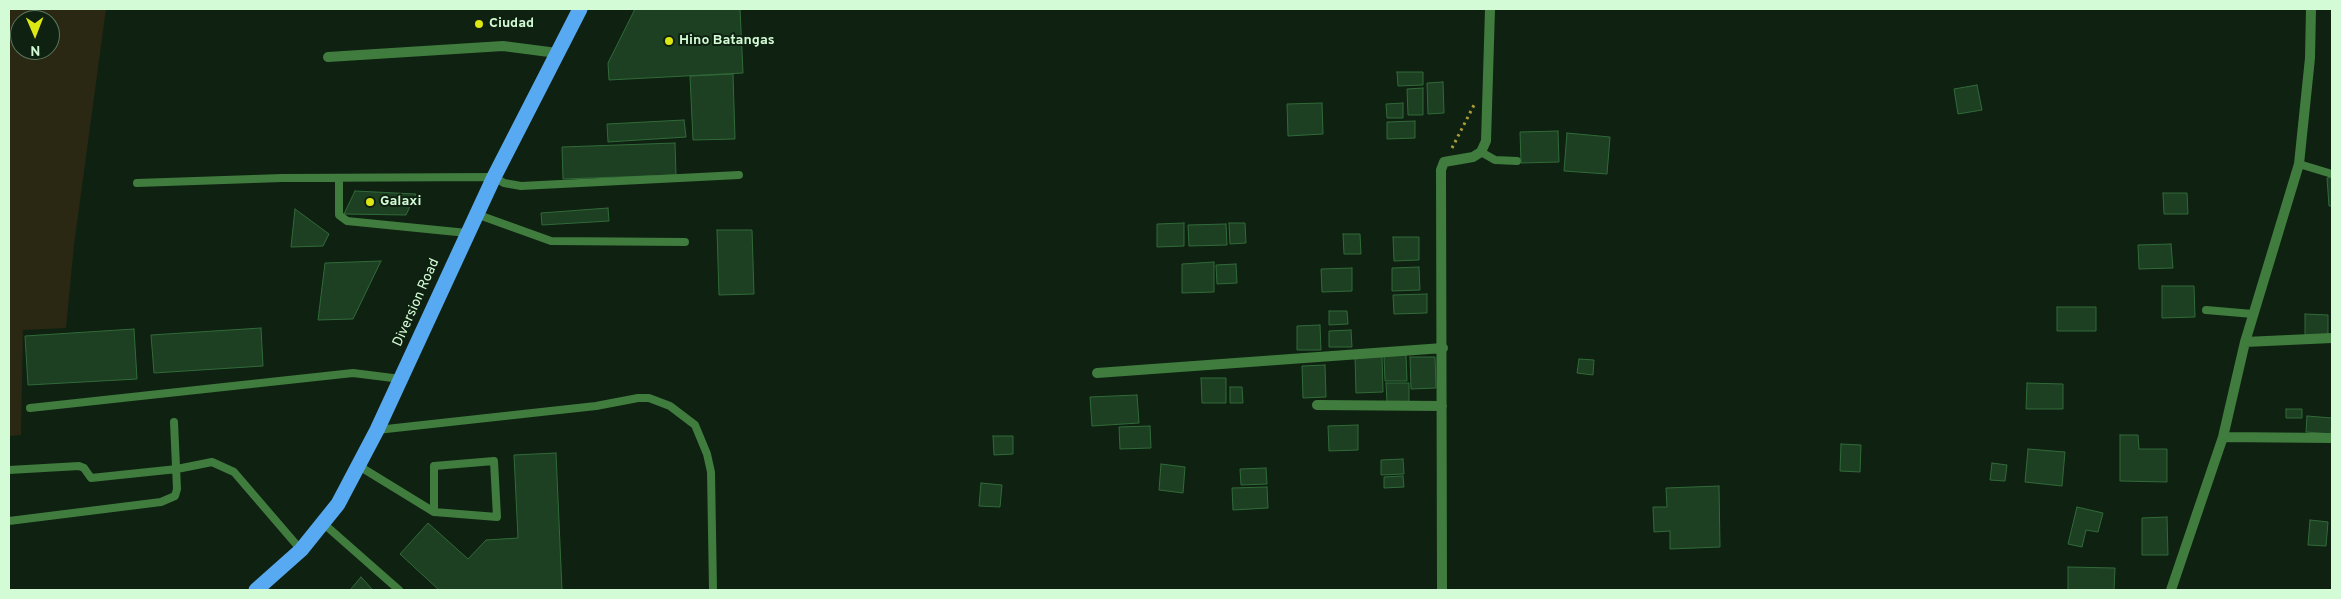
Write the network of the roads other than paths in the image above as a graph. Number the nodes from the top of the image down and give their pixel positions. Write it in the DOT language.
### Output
graph roads {
  1 [pos="580,9"];
  2 [pos="1490,9"];
  3 [pos="2311,9"];
  4 [pos="557,53"];
  5 [pos="328,57"];
  6 [pos="1481,152"];
  7 [pos="1518,161"];
  8 [pos="2299,164"];
  9 [pos="2332,174"];
  10 [pos="739,175"];
  11 [pos="494,177"];
  12 [pos="339,180"];
  13 [pos="137,183"];
  14 [pos="476,214"];
  15 [pos="467,234"];
  16 [pos="685,242"];
  17 [pos="2206,310"];
  18 [pos="2254,314"];
  19 [pos="2332,338"];
  20 [pos="2245,342"];
  21 [pos="1443,348"];
  22 [pos="1097,373"];
  23 [pos="401,379"];
  24 [pos="1317,405"];
  25 [pos="1442,406"];
  26 [pos="30,408"];
  27 [pos="174,422"];
  28 [pos="377,430"];
  29 [pos="2223,437"];
  30 [pos="2332,438"];
  31 [pos="358,466"];
  32 [pos="177,469"];
  33 [pos="9,470"];
  34 [pos="434,512"];
  35 [pos="9,521"];
  36 [pos="324,524"];
  37 [pos="301,550"];
  38 [pos="256,590"];
  39 [pos="399,590"];
  40 [pos="713,590"];
  41 [pos="1442,590"];
  42 [pos="2171,590"];
  1 -- 4 [label="highway, Diversion Road"];
  2 -- 6 [label="street"];
  3 -- 8 [label="street"];
  4 -- 5 [label="street"];
  4 -- 11 [label="highway, Diversion Road"];
  6 -- 7 [label="lane"];
  6 -- 21 [label="street"];
  8 -- 9 [label="lane"];
  8 -- 18 [label="street"];
  10 -- 11 [label="lane"];
  11 -- 12 [label="lane"];
  11 -- 14 [label="highway, Diversion Road"];
  12 -- 13 [label="lane"];
  12 -- 15 [label="lane"];
  14 -- 15 [label="highway, Diversion Road"];
  14 -- 16 [label="lane"];
  15 -- 23 [label="highway, Diversion Road"];
  17 -- 18 [label="lane"];
  18 -- 20 [label="street"];
  19 -- 20 [label="street"];
  20 -- 29 [label="street"];
  21 -- 22 [label="street"];
  21 -- 25 [label="street"];
  23 -- 26 [label="lane"];
  23 -- 28 [label="highway, Diversion Road"];
  24 -- 25 [label="street"];
  25 -- 41 [label="street"];
  27 -- 32 [label="lane"];
  28 -- 31 [label="highway, Diversion Road"];
  28 -- 40 [label="lane"];
  29 -- 30 [label="street"];
  29 -- 42 [label="street"];
  31 -- 34 [label="lane"];
  31 -- 36 [label="highway, Diversion Road"];
  32 -- 33 [label="lane"];
  32 -- 35 [label="lane"];
  32 -- 37 [label="lane"];
  34 -- 34 [label="lane"];
  36 -- 37 [label="highway, Diversion Road"];
  36 -- 39 [label="lane"];
  37 -- 38 [label="highway, Diversion Road"];
}
